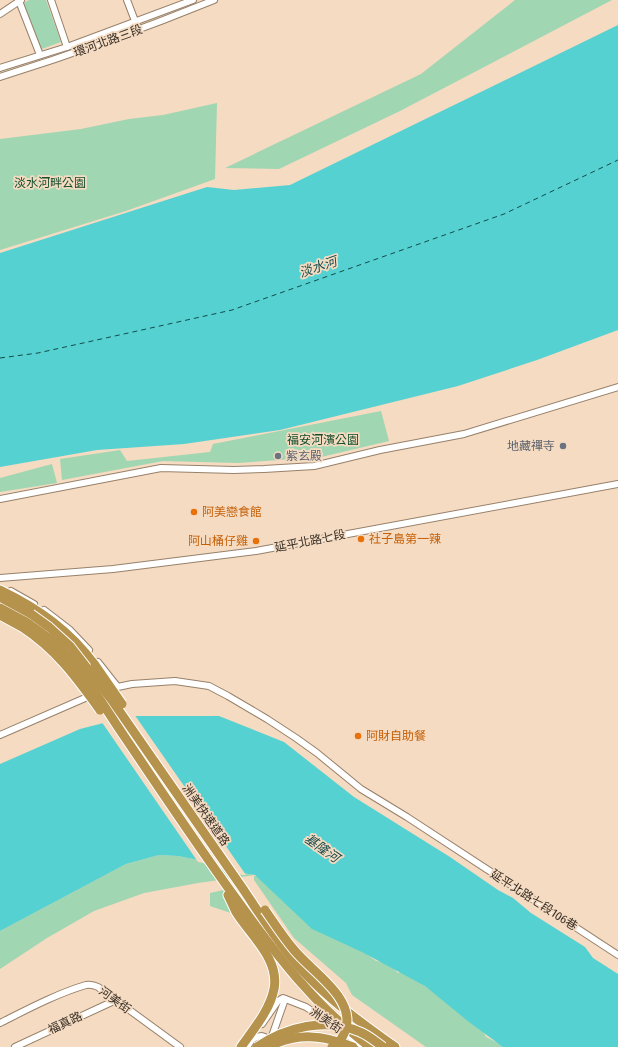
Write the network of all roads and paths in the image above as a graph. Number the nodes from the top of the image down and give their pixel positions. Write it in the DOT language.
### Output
graph roads {
  1 [pos="50,0"];
  2 [pos="127,0"];
  3 [pos="193,0"];
  4 [pos="214,0"];
  5 [pos="20,1"];
  6 [pos="160,12"];
  7 [pos="0,14"];
  8 [pos="164,20"];
  9 [pos="135,21"];
  10 [pos="67,47"];
  11 [pos="40,55"];
  12 [pos="0,68"];
  13 [pos="0,77"];
  14 [pos="618,388"];
  15 [pos="618,484"];
  16 [pos="0,499"];
  17 [pos="0,578"];
  18 [pos="0,586"];
  19 [pos="0,590"];
  20 [pos="0,597"];
  21 [pos="0,608"];
  22 [pos="0,615"];
  23 [pos="28,618"];
  24 [pos="0,620"];
  25 [pos="117,686"];
  26 [pos="86,697"];
  27 [pos="0,735"];
  28 [pos="208,840"];
  29 [pos="213,868"];
  30 [pos="618,955"];
  31 [pos="285,999"];
  32 [pos="116,1000"];
  33 [pos="0,1023"];
  34 [pos="253,1038"];
  35 [pos="177,1046"];
  36 [pos="268,1046"];
  37 [pos="15,1047"];
  38 [pos="241,1047"];
  39 [pos="247,1047"];
  40 [pos="257,1047"];
  41 [pos="332,1047"];
  42 [pos="353,1047"];
  43 [pos="364,1047"];
  44 [pos="370,1047"];
  45 [pos="383,1047"];
  46 [pos="395,1047"];
  1 -- 10 [label="street"];
  2 -- 9 [label="street"];
  3 -- 6 [label="street, 環河北路三段"];
  4 -- 8 [label="street, 環河北路三段"];
  5 -- 7 [label="street"];
  5 -- 11 [label="street"];
  6 -- 8 [label="street"];
  6 -- 9 [label="street, 環河北路三段"];
  8 -- 13 [label="street, 環河北路三段"];
  9 -- 10 [label="street, 環河北路三段"];
  10 -- 11 [label="street, 環河北路三段"];
  11 -- 12 [label="street, 環河北路三段"];
  14 -- 16 [label="street"];
  15 -- 17 [label="street, 延平北路七段"];
  18 -- 25 [label="street"];
  19 -- 23 [label="highway"];
  20 -- 23 [label="highway, 洲美快速道路"];
  21 -- 23 [label="highway, 洲美快速道路"];
  22 -- 23 [label="highway"];
  23 -- 28 [label="highway, 洲美快速道路, bridge"];
  23 -- 29 [label="highway, 洲美快速道路, bridge"];
  24 -- 26 [label="street"];
  25 -- 26 [label="street, 延平北路七段106巷"];
  25 -- 30 [label="street, 延平北路七段106巷"];
  26 -- 27 [label="street, 延平北路七段106巷"];
  28 -- 41 [label="highway, bridge"];
  28 -- 46 [label="highway, 洲美快速道路, bridge"];
  29 -- 38 [label="highway"];
  29 -- 44 [label="highway, 洲美快速道路, bridge"];
  31 -- 34 [label="street"];
  31 -- 36 [label="street"];
  31 -- 43 [label="street, 洲美街"];
  32 -- 33 [label="street, 河美街"];
  32 -- 35 [label="street, 河美街"];
  32 -- 37 [label="street, 福真路"];
  34 -- 36 [label="street"];
  34 -- 39 [label="street"];
  36 -- 42 [label="highway, bridge"];
  40 -- 45 [label="highway, bridge"];
}
